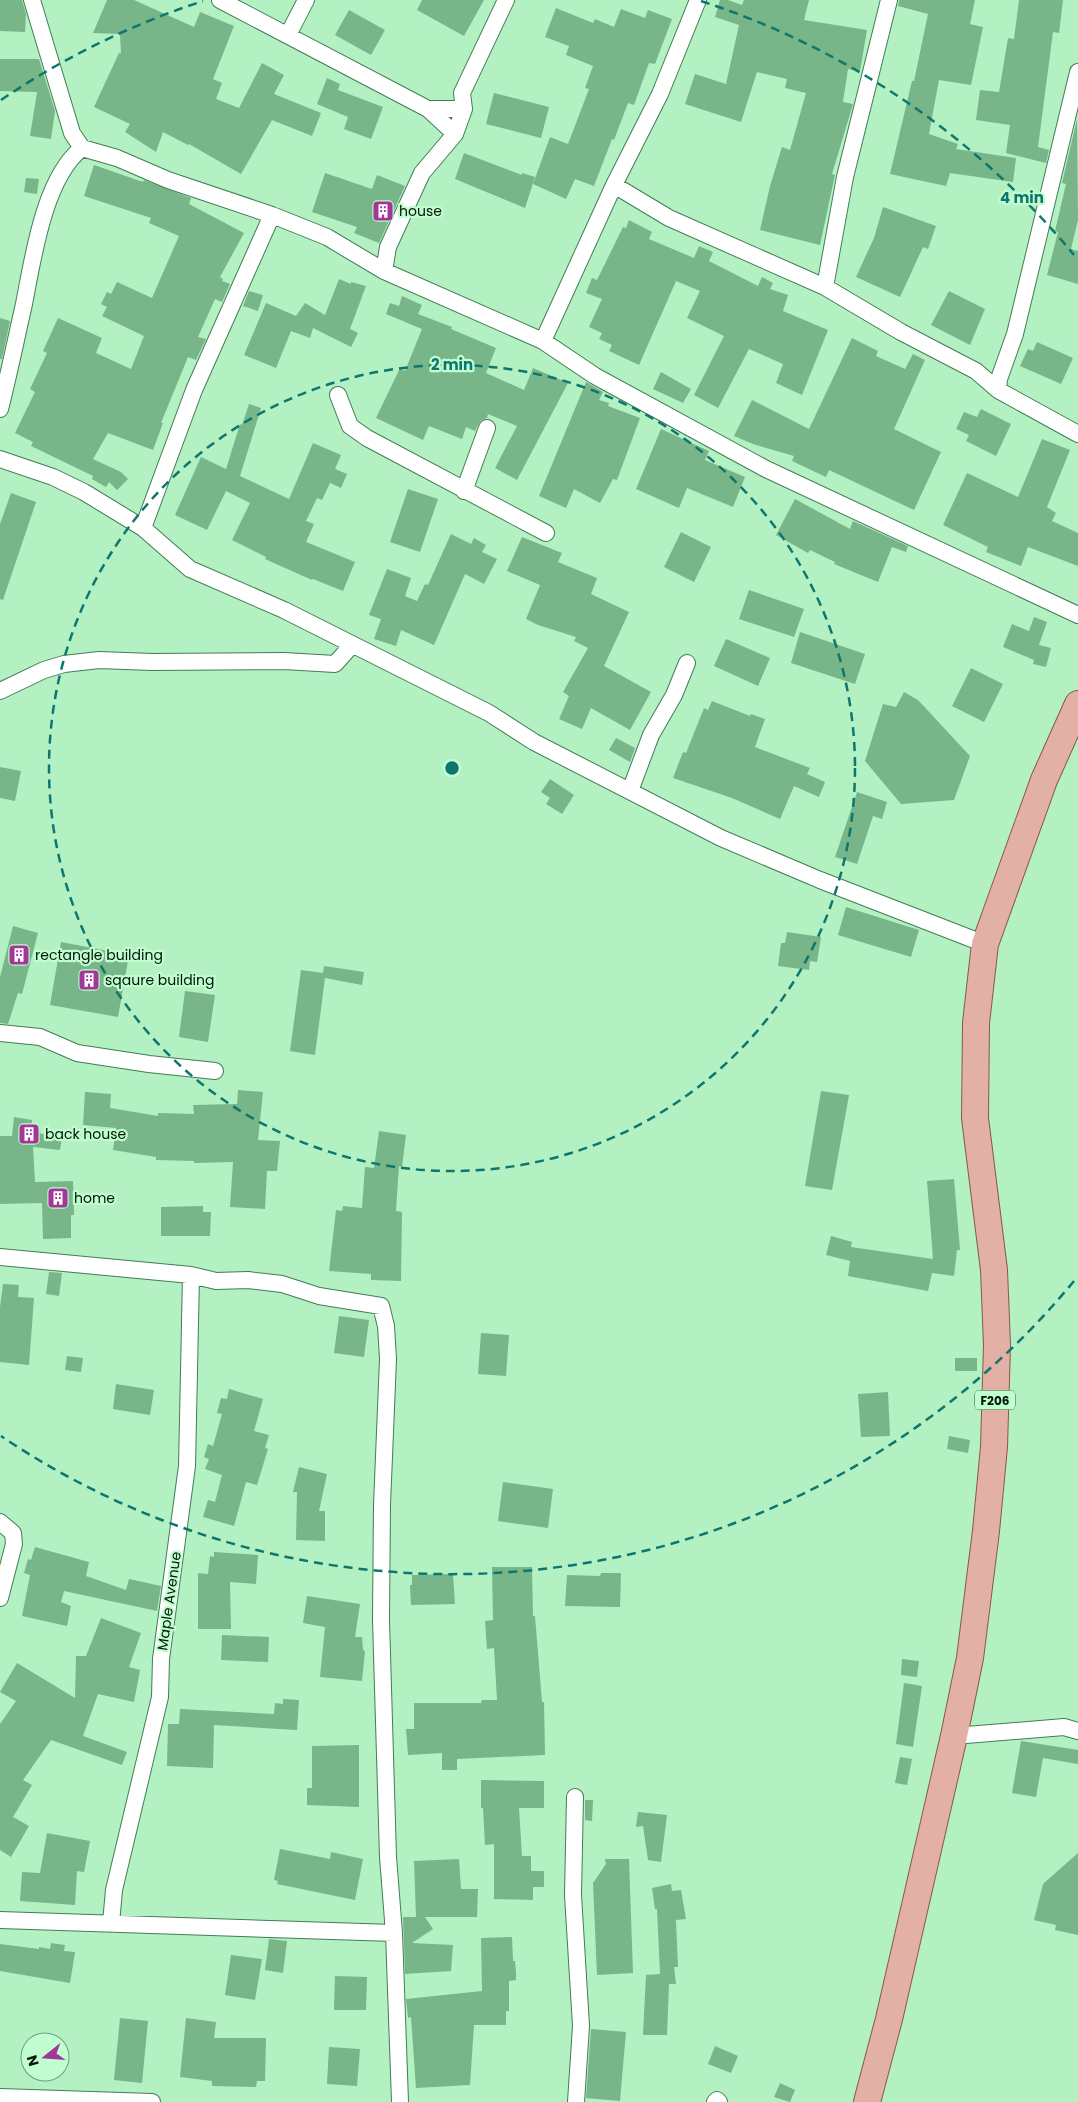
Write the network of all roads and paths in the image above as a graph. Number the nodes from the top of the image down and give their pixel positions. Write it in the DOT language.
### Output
graph roads {
  1 [pos="32,0"];
  2 [pos="220,0"];
  3 [pos="306,0"];
  4 [pos="506,0"];
  5 [pos="698,0"];
  6 [pos="889,0"];
  7 [pos="288,35"];
  8 [pos="1078,72"];
  9 [pos="428,110"];
  10 [pos="464,110"];
  11 [pos="455,134"];
  12 [pos="82,148"];
  13 [pos="614,185"];
  14 [pos="272,215"];
  15 [pos="384,271"];
  16 [pos="825,287"];
  17 [pos="543,341"];
  18 [pos="998,390"];
  19 [pos="338,395"];
  20 [pos="0,409"];
  21 [pos="488,428"];
  22 [pos="1078,434"];
  23 [pos="0,459"];
  24 [pos="464,491"];
  25 [pos="143,528"];
  26 [pos="546,533"];
  27 [pos="1078,615"];
  28 [pos="352,645"];
  29 [pos="688,663"];
  30 [pos="0,691"];
  31 [pos="1078,704"];
  32 [pos="630,791"];
  33 [pos="985,944"];
  34 [pos="0,1033"];
  35 [pos="215,1071"];
  36 [pos="0,1257"];
  37 [pos="191,1275"];
  38 [pos="0,1522"];
  39 [pos="0,1598"];
  40 [pos="1078,1731"];
  41 [pos="954,1736"];
  42 [pos="574,1797"];
  43 [pos="0,1920"];
  44 [pos="111,1923"];
  45 [pos="394,1933"];
  46 [pos="0,2097"];
  47 [pos="152,2102"];
  48 [pos="400,2102"];
  49 [pos="576,2102"];
  50 [pos="715,2102"];
  51 [pos="719,2102"];
  52 [pos="867,2102"];
  1 -- 12 [label="street"];
  2 -- 7 [label="street"];
  3 -- 7 [label="street"];
  4 -- 10 [label="street"];
  5 -- 13 [label="street"];
  6 -- 16 [label="street"];
  7 -- 9 [label="street"];
  8 -- 18 [label="street"];
  9 -- 10 [label="street"];
  9 -- 11 [label="street"];
  10 -- 11 [label="street"];
  11 -- 15 [label="street"];
  12 -- 14 [label="street"];
  12 -- 20 [label="street"];
  13 -- 16 [label="street"];
  13 -- 17 [label="street"];
  14 -- 15 [label="street"];
  14 -- 25 [label="street"];
  15 -- 17 [label="street"];
  16 -- 18 [label="street"];
  17 -- 27 [label="street"];
  18 -- 22 [label="street"];
  19 -- 24 [label="street"];
  21 -- 24 [label="street"];
  23 -- 25 [label="street"];
  24 -- 26 [label="street"];
  25 -- 28 [label="street"];
  28 -- 30 [label="street"];
  28 -- 32 [label="street"];
  29 -- 32 [label="street"];
  31 -- 33 [label="main road, F206"];
  32 -- 33 [label="street"];
  33 -- 41 [label="main road, F206"];
  34 -- 35 [label="street"];
  36 -- 37 [label="street"];
  37 -- 44 [label="street, Maple Avenue"];
  37 -- 45 [label="street"];
  38 -- 39 [label="street"];
  40 -- 41 [label="street"];
  41 -- 52 [label="main road, F206"];
  42 -- 49 [label="street"];
  43 -- 44 [label="street"];
  44 -- 45 [label="street"];
  45 -- 48 [label="street"];
  46 -- 47 [label="street"];
  50 -- 51 [label="street"];
}
